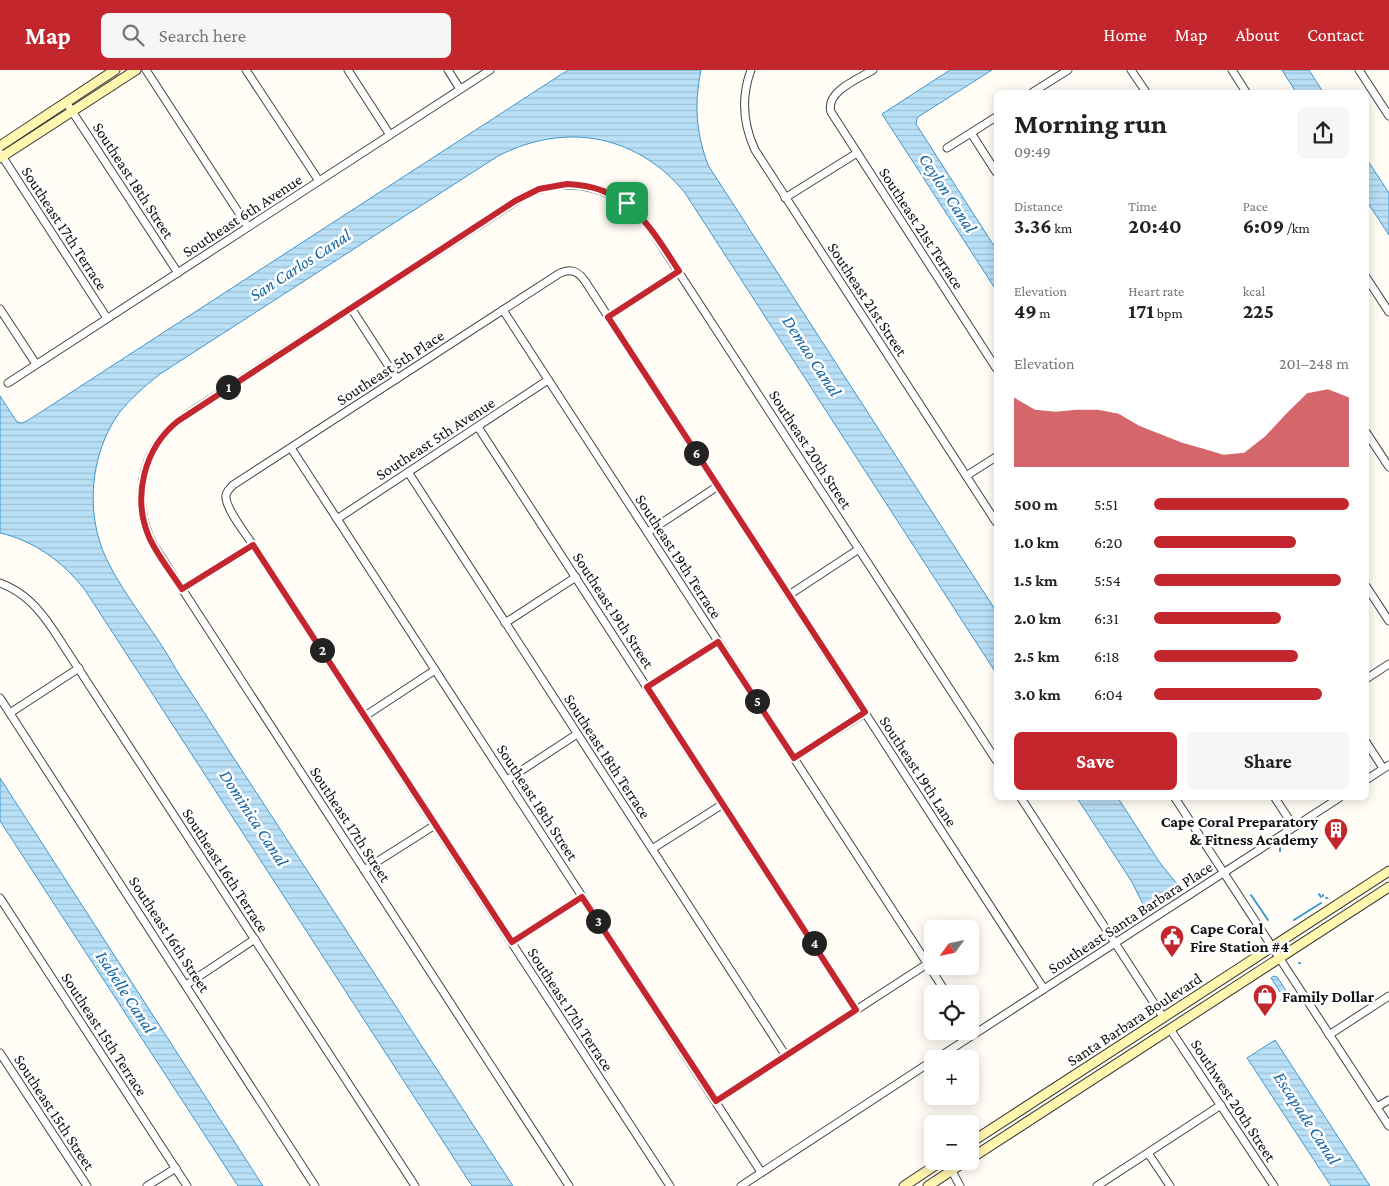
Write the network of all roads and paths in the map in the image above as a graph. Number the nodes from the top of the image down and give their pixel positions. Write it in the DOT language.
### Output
graph roads {
  1 [pos="115,70"];
  2 [pos="136,70"];
  3 [pos="146,70"];
  4 [pos="246,70"];
  5 [pos="348,70"];
  6 [pos="448,70"];
  7 [pos="490,70"];
  8 [pos="751,70"];
  9 [pos="873,70"];
  10 [pos="1068,70"];
  11 [pos="1131,70"];
  12 [pos="1232,70"];
  13 [pos="1359,70"];
  14 [pos="460,90"];
  15 [pos="1043,90"];
  16 [pos="1145,90"];
  17 [pos="1245,90"];
  18 [pos="66,102"];
  19 [pos="73,111"];
  20 [pos="1389,116"];
  21 [pos="994,117"];
  22 [pos="971,133"];
  23 [pos="390,135"];
  24 [pos="0,146"];
  25 [pos="947,148"];
  26 [pos="857,153"];
  27 [pos="1,156"];
  28 [pos="994,169"];
  29 [pos="319,181"];
  30 [pos="785,198"];
  31 [pos="248,227"];
  32 [pos="571,270"];
  33 [pos="679,271"];
  34 [pos="178,273"];
  35 [pos="1369,282"];
  36 [pos="351,308"];
  37 [pos="0,309"];
  38 [pos="503,310"];
  39 [pos="1389,312"];
  40 [pos="608,317"];
  41 [pos="107,318"];
  42 [pos="36,364"];
  43 [pos="994,365"];
  44 [pos="397,379"];
  45 [pos="548,380"];
  46 [pos="8,383"];
  47 [pos="478,427"];
  48 [pos="1369,437"];
  49 [pos="291,448"];
  50 [pos="994,458"];
  51 [pos="1389,467"];
  52 [pos="408,472"];
  53 [pos="966,476"];
  54 [pos="718,486"];
  55 [pos="227,492"];
  56 [pos="336,519"];
  57 [pos="994,519"];
  58 [pos="648,532"];
  59 [pos="253,545"];
  60 [pos="859,549"];
  61 [pos="576,577"];
  62 [pos="0,583"];
  63 [pos="182,589"];
  64 [pos="1369,591"];
  65 [pos="788,595"];
  66 [pos="1389,621"];
  67 [pos="505,623"];
  68 [pos="718,642"];
  69 [pos="1389,664"];
  70 [pos="78,668"];
  71 [pos="436,670"];
  72 [pos="1369,677"];
  73 [pos="647,687"];
  74 [pos="0,698"];
  75 [pos="865,712"];
  76 [pos="10,713"];
  77 [pos="365,716"];
  78 [pos="577,734"];
  79 [pos="1369,746"];
  80 [pos="994,757"];
  81 [pos="794,758"];
  82 [pos="1386,767"];
  83 [pos="1369,778"];
  84 [pos="507,780"];
  85 [pos="1022,800"];
  86 [pos="1176,800"];
  87 [pos="1276,800"];
  88 [pos="1336,800"];
  89 [pos="723,804"];
  90 [pos="435,825"];
  91 [pos="1294,827"];
  92 [pos="652,849"];
  93 [pos="364,870"];
  94 [pos="1389,871"];
  95 [pos="1224,872"];
  96 [pos="1389,887"];
  97 [pos="582,897"];
  98 [pos="0,898"];
  99 [pos="255,939"];
  100 [pos="512,942"];
  101 [pos="1116,942"];
  102 [pos="1272,947"];
  103 [pos="1279,958"];
  104 [pos="924,959"];
  105 [pos="924,966"];
  106 [pos="186,985"];
  107 [pos="1044,988"];
  108 [pos="1389,996"];
  109 [pos="856,1010"];
  110 [pos="1163,1018"];
  111 [pos="979,1028"];
  112 [pos="1170,1029"];
  113 [pos="1329,1034"];
  114 [pos="961,1040"];
  115 [pos="948,1050"];
  116 [pos="0,1052"];
  117 [pos="786,1056"];
  118 [pos="924,1067"];
  119 [pos="1389,1100"];
  120 [pos="716,1101"];
  121 [pos="1029,1105"];
  122 [pos="1221,1105"];
  123 [pos="1377,1108"];
  124 [pos="1389,1126"];
  125 [pos="979,1137"];
  126 [pos="979,1144"];
  127 [pos="979,1153"];
  128 [pos="1148,1153"];
  129 [pos="176,1168"];
  130 [pos="928,1170"];
  131 [pos="948,1170"];
  132 [pos="954,1170"];
  133 [pos="762,1172"];
  134 [pos="87,1186"];
  135 [pos="147,1186"];
  136 [pos="187,1186"];
  137 [pos="315,1186"];
  138 [pos="415,1186"];
  139 [pos="569,1186"];
  140 [pos="670,1186"];
  141 [pos="741,1186"];
  142 [pos="904,1186"];
  143 [pos="928,1186"];
  144 [pos="960,1186"];
  145 [pos="1097,1186"];
  146 [pos="1170,1186"];
  147 [pos="1274,1186"];
  1 -- 18 [label="main road"];
  2 -- 19 [label="main road"];
  3 -- 31 [label="street"];
  4 -- 29 [label="street"];
  5 -- 23 [label="street"];
  6 -- 14 [label="street"];
  7 -- 14 [label="street, Southeast 6th Avenue"];
  8 -- 30 [label="street, Southeast 21st Street"];
  9 -- 26 [label="street, Southeast 21st Terrace"];
  10 -- 15 [label="street"];
  11 -- 16 [label="street"];
  12 -- 17 [label="street"];
  13 -- 20 [label="street"];
  14 -- 23 [label="street, Southeast 6th Avenue"];
  18 -- 19 [label="street, Southeast 18th Street"];
  18 -- 24 [label="main road"];
  19 -- 27 [label="main road"];
  19 -- 34 [label="street, Southeast 18th Street"];
  21 -- 22 [label="street"];
  22 -- 25 [label="street"];
  22 -- 28 [label="street"];
  23 -- 29 [label="street, Southeast 6th Avenue"];
  26 -- 30 [label="street"];
  26 -- 43 [label="street, Southeast 21st Terrace"];
  27 -- 41 [label="street, Southeast 17th Terrace"];
  29 -- 31 [label="street, Southeast 6th Avenue"];
  30 -- 53 [label="street, Southeast 21st Street"];
  31 -- 34 [label="street, Southeast 6th Avenue"];
  32 -- 38 [label="street, Southeast 5th Place"];
  32 -- 40 [label="street, Southeast 19th Lane"];
  33 -- 36 [label="street, Southeast 20th Street"];
  33 -- 40 [label="street"];
  33 -- 60 [label="street, Southeast 20th Street"];
  34 -- 41 [label="street, Southeast 6th Avenue"];
  35 -- 39 [label="street"];
  36 -- 44 [label="street"];
  36 -- 63 [label="street, Southeast 17th Street"];
  37 -- 42 [label="street"];
  38 -- 44 [label="street, Southeast 5th Place"];
  38 -- 45 [label="street, Southeast 19th Terrace"];
  40 -- 54 [label="street, Southeast 19th Lane"];
  41 -- 42 [label="street, Southeast 6th Avenue"];
  42 -- 46 [label="street, Southeast 6th Avenue"];
  44 -- 49 [label="street, Southeast 5th Place"];
  45 -- 47 [label="street, Southeast 5th Avenue"];
  45 -- 58 [label="street, Southeast 19th Terrace"];
  47 -- 52 [label="street, Southeast 5th Avenue"];
  47 -- 61 [label="street, Southeast 19th Street"];
  48 -- 51 [label="street"];
  49 -- 55 [label="street, Southeast 5th Place"];
  49 -- 56 [label="street, Southeast 18th Street"];
  50 -- 53 [label="street"];
  52 -- 56 [label="street, Southeast 5th Avenue"];
  52 -- 67 [label="street, Southeast 18th Terrace"];
  53 -- 57 [label="street, Southeast 21st Street"];
  54 -- 58 [label="street"];
  54 -- 65 [label="street, Southeast 19th Lane"];
  55 -- 59 [label="street, Southeast 17th Terrace"];
  56 -- 71 [label="street, Southeast 18th Street"];
  58 -- 68 [label="street, Southeast 19th Terrace"];
  59 -- 63 [label="street"];
  59 -- 77 [label="street, Southeast 17th Terrace"];
  60 -- 65 [label="street"];
  60 -- 80 [label="street, Southeast 20th Street"];
  61 -- 67 [label="street"];
  61 -- 73 [label="street, Southeast 19th Street"];
  62 -- 70 [label="street, Southeast 16th Terrace"];
  63 -- 93 [label="street, Southeast 17th Street"];
  64 -- 66 [label="street"];
  65 -- 75 [label="street, Southeast 19th Lane"];
  67 -- 78 [label="street, Southeast 18th Terrace"];
  68 -- 73 [label="street"];
  68 -- 81 [label="street, Southeast 19th Terrace"];
  69 -- 72 [label="street"];
  70 -- 76 [label="street"];
  70 -- 99 [label="street, Southeast 16th Terrace"];
  71 -- 77 [label="street"];
  71 -- 84 [label="street, Southeast 18th Street"];
  73 -- 89 [label="street, Southeast 19th Street"];
  74 -- 76 [label="street, Southeast 16th Street"];
  75 -- 81 [label="street"];
  75 -- 107 [label="street, Southeast 19th Lane"];
  76 -- 106 [label="street, Southeast 16th Street"];
  77 -- 90 [label="street, Southeast 17th Terrace"];
  78 -- 84 [label="street"];
  78 -- 92 [label="street, Southeast 18th Terrace"];
  79 -- 82 [label="street"];
  81 -- 104 [label="street, Southeast 19th Terrace"];
  82 -- 83 [label="street"];
  84 -- 97 [label="street, Southeast 18th Street"];
  85 -- 101 [label="street"];
  86 -- 95 [label="street"];
  87 -- 91 [label="street"];
  88 -- 91 [label="street, Southeast Santa Barbara Place"];
  89 -- 92 [label="street"];
  89 -- 109 [label="street, Southeast 19th Street"];
  90 -- 93 [label="street"];
  90 -- 100 [label="street, Southeast 17th Terrace"];
  91 -- 95 [label="street, Southeast Santa Barbara Place"];
  92 -- 117 [label="street, Southeast 18th Terrace"];
  93 -- 139 [label="street, Southeast 17th Street"];
  94 -- 102 [label="main road, Santa Barbara Boulevard"];
  95 -- 101 [label="street, Southeast Santa Barbara Place"];
  95 -- 102 [label="street"];
  96 -- 103 [label="main road, Santa Barbara Boulevard"];
  97 -- 100 [label="street"];
  97 -- 120 [label="street, Southeast 18th Street"];
  98 -- 129 [label="street, Southeast 15th Terrace"];
  99 -- 106 [label="street"];
  99 -- 138 [label="street, Southeast 16th Terrace"];
  100 -- 140 [label="street, Southeast 17th Terrace"];
  101 -- 107 [label="street, Southeast Santa Barbara Place"];
  101 -- 110 [label="street"];
  102 -- 103 [label="street"];
  102 -- 110 [label="main road, Santa Barbara Boulevard"];
  103 -- 112 [label="main road, Santa Barbara Boulevard"];
  103 -- 113 [label="street"];
  105 -- 109 [label="street"];
  106 -- 137 [label="street, Southeast 16th Street"];
  107 -- 111 [label="street, Southeast Santa Barbara Place"];
  108 -- 113 [label="street"];
  109 -- 117 [label="street"];
  110 -- 121 [label="main road, Santa Barbara Boulevard"];
  112 -- 122 [label="street, Southwest 20th Street"];
  112 -- 127 [label="main road, Santa Barbara Boulevard"];
  113 -- 123 [label="street"];
  114 -- 115 [label="street, Southeast Santa Barbara Place"];
  116 -- 134 [label="street, Southeast 15th Street"];
  117 -- 120 [label="street"];
  118 -- 133 [label="street, Southeast Santa Barbara Place"];
  119 -- 123 [label="street"];
  120 -- 133 [label="street, Southeast 18th Street"];
  121 -- 125 [label="main road, Santa Barbara Boulevard"];
  121 -- 126 [label="main road"];
  122 -- 128 [label="street"];
  122 -- 147 [label="street, Southwest 20th Street"];
  123 -- 124 [label="street"];
  128 -- 145 [label="street"];
  128 -- 146 [label="street"];
  129 -- 135 [label="street"];
  129 -- 136 [label="street, Southeast 15th Terrace"];
  130 -- 142 [label="main road"];
  131 -- 143 [label="main road"];
  132 -- 144 [label="street"];
  133 -- 141 [label="street, Southeast Santa Barbara Place"];
}
